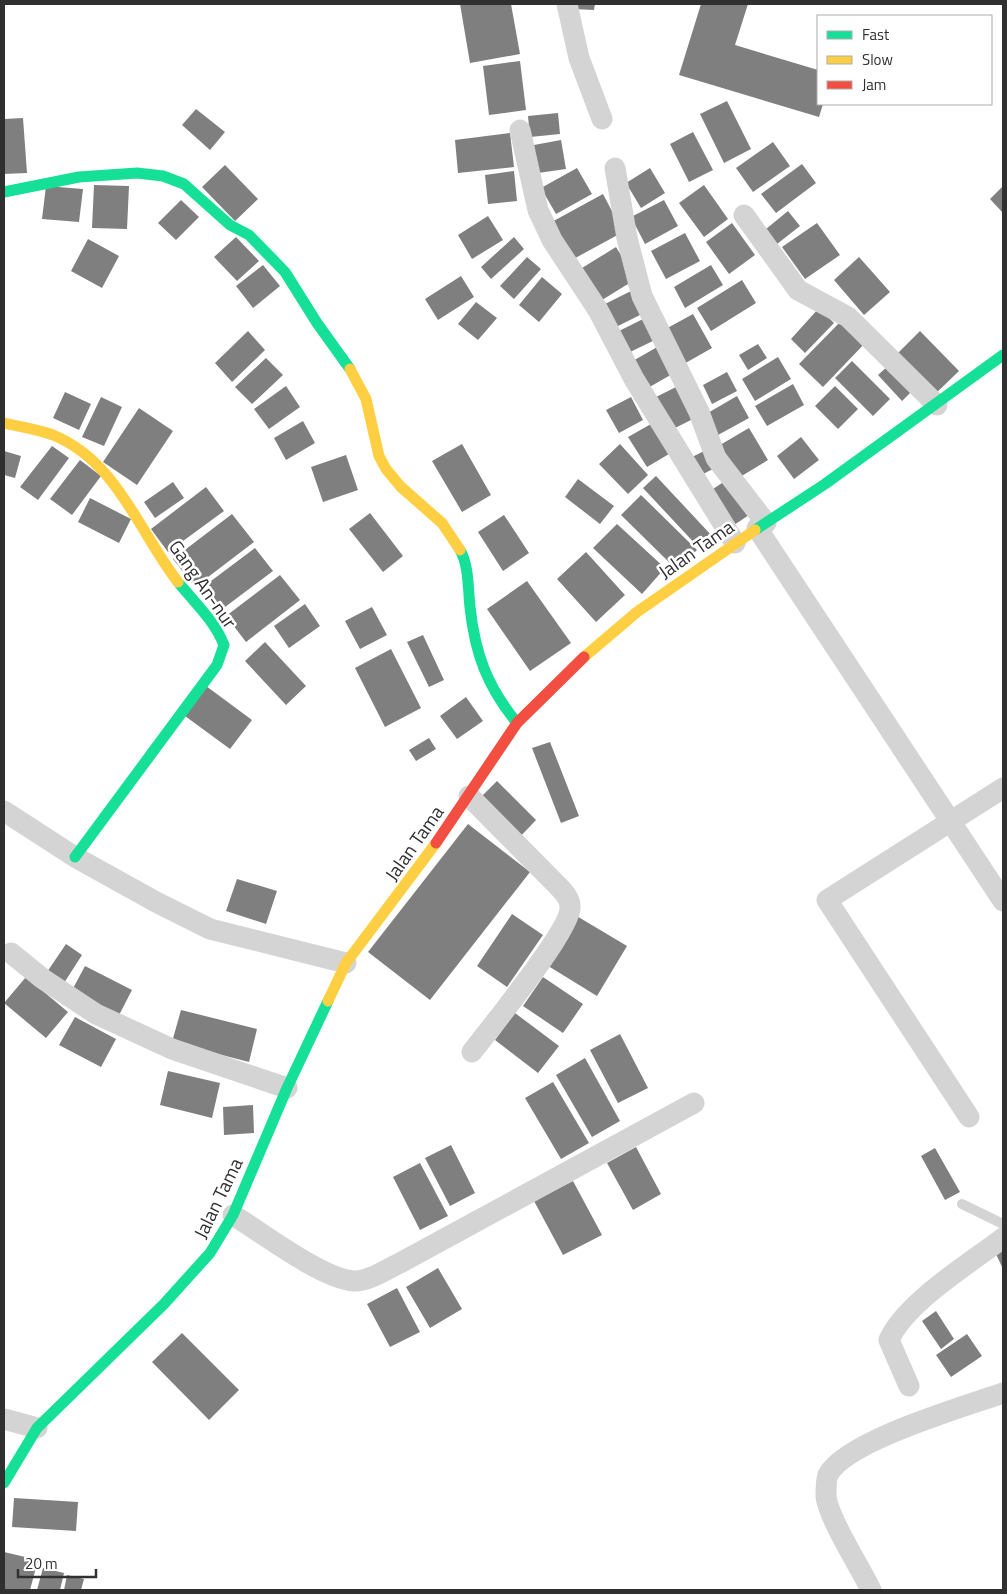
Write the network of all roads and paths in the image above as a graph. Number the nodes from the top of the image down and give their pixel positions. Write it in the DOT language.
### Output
graph roads {
  1 [pos="567,4"];
  2 [pos="602,118"];
  3 [pos="520,130"];
  4 [pos="615,168"];
  5 [pos="4,192"];
  6 [pos="744,215"];
  7 [pos="1003,356"];
  8 [pos="937,405"];
  9 [pos="4,423"];
  10 [pos="761,525"];
  11 [pos="735,543"];
  12 [pos="517,723"];
  13 [pos="1003,788"];
  14 [pos="468,796"];
  15 [pos="4,811"];
  16 [pos="951,822"];
  17 [pos="75,857"];
  18 [pos="1003,901"];
  19 [pos="11,953"];
  20 [pos="346,964"];
  21 [pos="472,1052"];
  22 [pos="287,1088"];
  23 [pos="694,1102"];
  24 [pos="968,1117"];
  25 [pos="962,1204"];
  26 [pos="233,1214"];
  27 [pos="1003,1224"];
  28 [pos="1003,1238"];
  29 [pos="909,1386"];
  30 [pos="1003,1393"];
  31 [pos="4,1419"];
  32 [pos="37,1428"];
  33 [pos="4,1483"];
  34 [pos="872,1590"];
  1 -- 2 [label="street"];
  3 -- 11 [label="street"];
  4 -- 10 [label="street"];
  5 -- 12 [label="street"];
  6 -- 8 [label="street"];
  7 -- 8 [label="street, Jalan Tama"];
  8 -- 10 [label="street, Jalan Tama"];
  9 -- 17 [label="street, Gang An-nur"];
  10 -- 11 [label="street, Jalan Tama"];
  10 -- 16 [label="street"];
  11 -- 12 [label="street, Jalan Tama"];
  12 -- 14 [label="street, Jalan Tama"];
  13 -- 16 [label="street"];
  14 -- 20 [label="street, Jalan Tama"];
  14 -- 21 [label="street"];
  15 -- 17 [label="street"];
  16 -- 18 [label="street"];
  16 -- 24 [label="street"];
  17 -- 20 [label="street"];
  19 -- 22 [label="street"];
  20 -- 22 [label="street, Jalan Tama"];
  22 -- 26 [label="street, Jalan Tama"];
  23 -- 26 [label="street"];
  25 -- 27 [label="lane"];
  26 -- 32 [label="street, Jalan Tama"];
  28 -- 29 [label="street"];
  30 -- 34 [label="street"];
  31 -- 32 [label="street"];
  32 -- 33 [label="street, Jalan Tama"];
}
